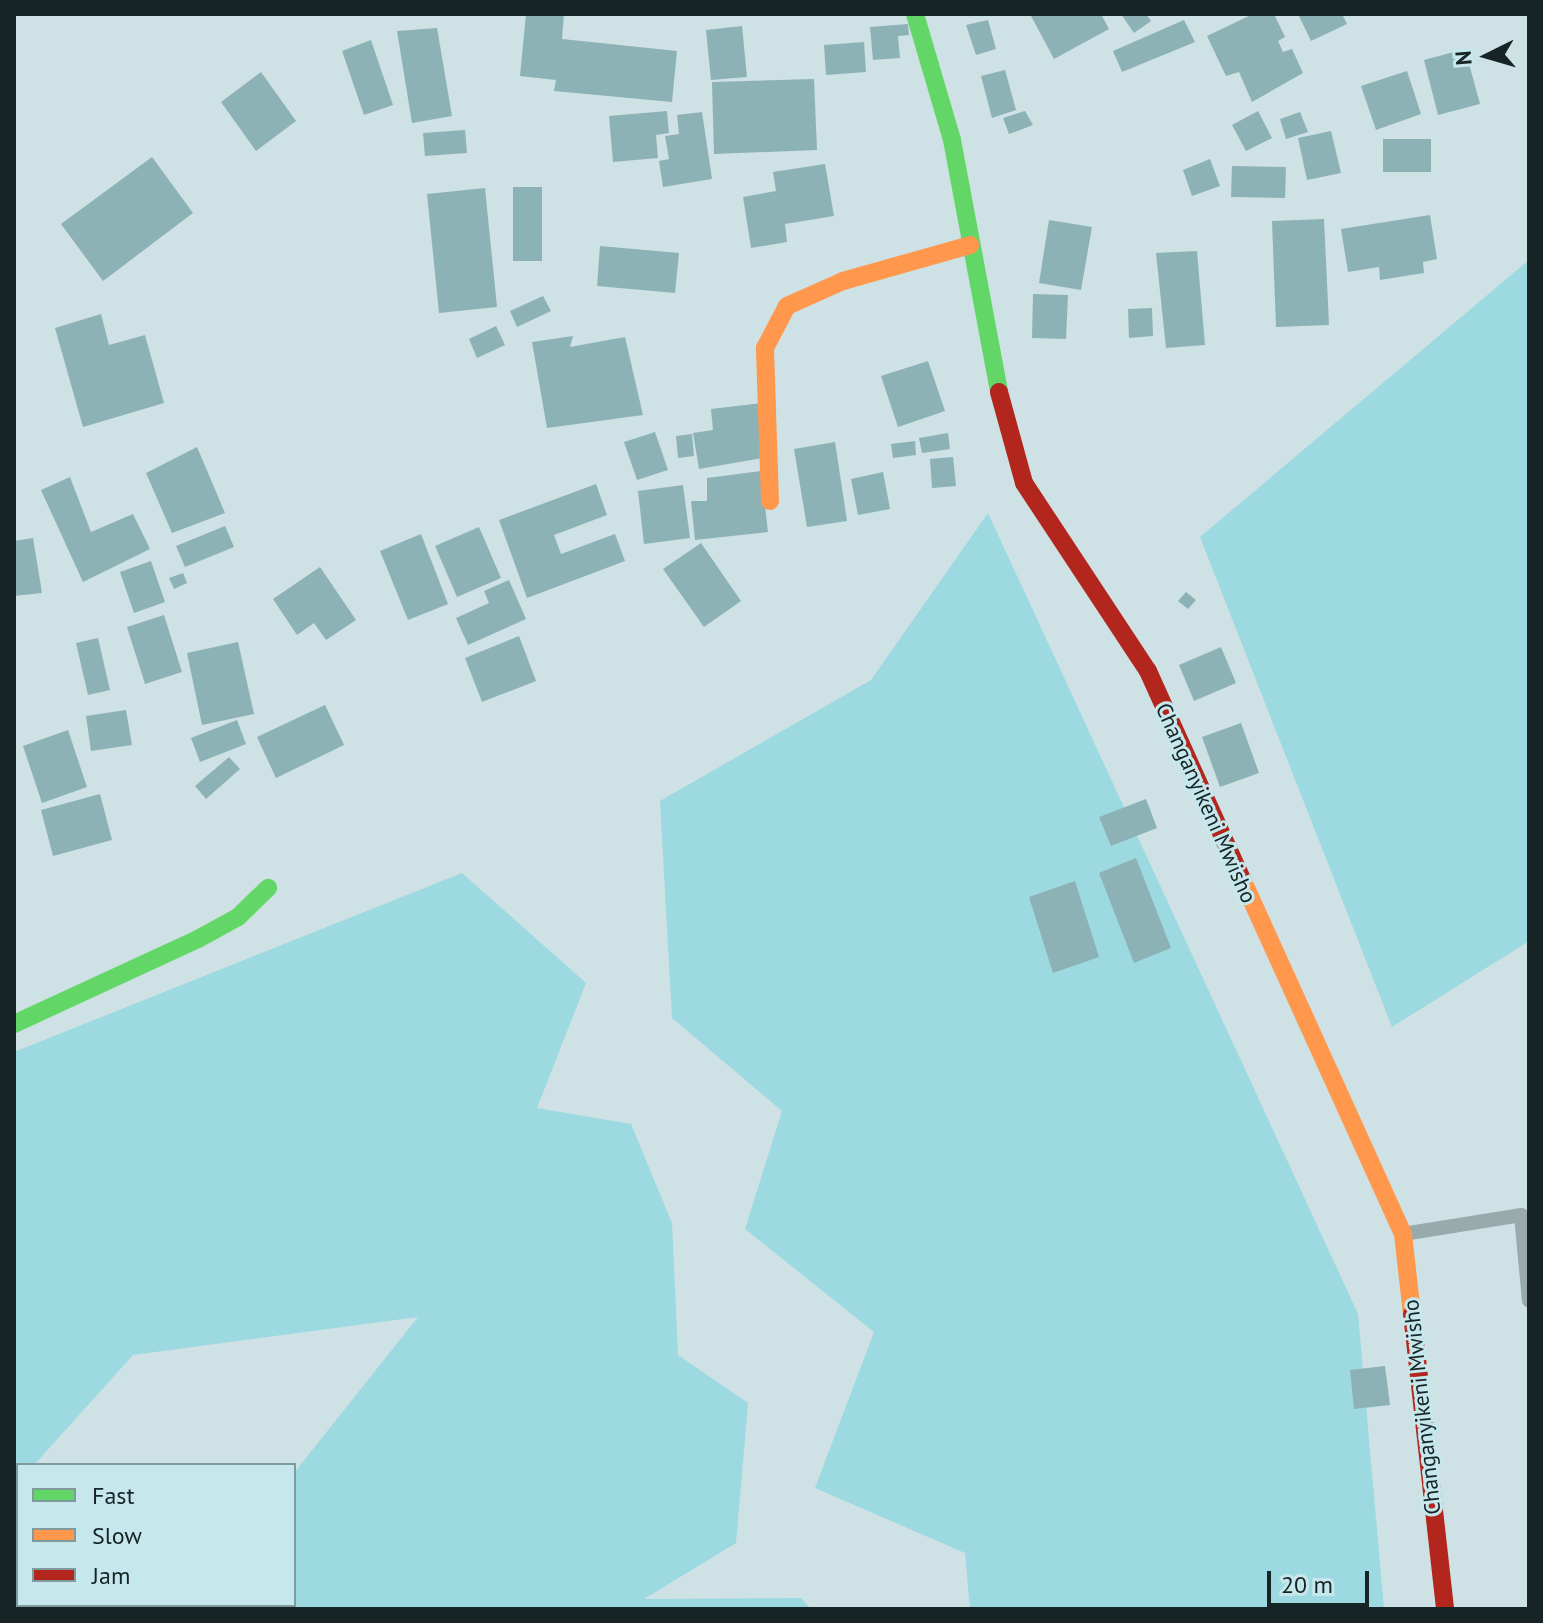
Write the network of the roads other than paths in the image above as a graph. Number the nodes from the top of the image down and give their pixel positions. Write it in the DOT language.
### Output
graph roads {
  1 [pos="915,14"];
  2 [pos="970,245"];
  3 [pos="770,501"];
  4 [pos="268,888"];
  5 [pos="14,1024"];
  6 [pos="1403,1234"];
  7 [pos="1529,1301"];
  8 [pos="1445,1609"];
  1 -- 2 [label="street, Changanyikeni Mwisho"];
  2 -- 3 [label="street"];
  2 -- 6 [label="street, Changanyikeni Mwisho"];
  4 -- 5 [label="street"];
  6 -- 7 [label="lane"];
  6 -- 8 [label="street, Changanyikeni Mwisho"];
}
